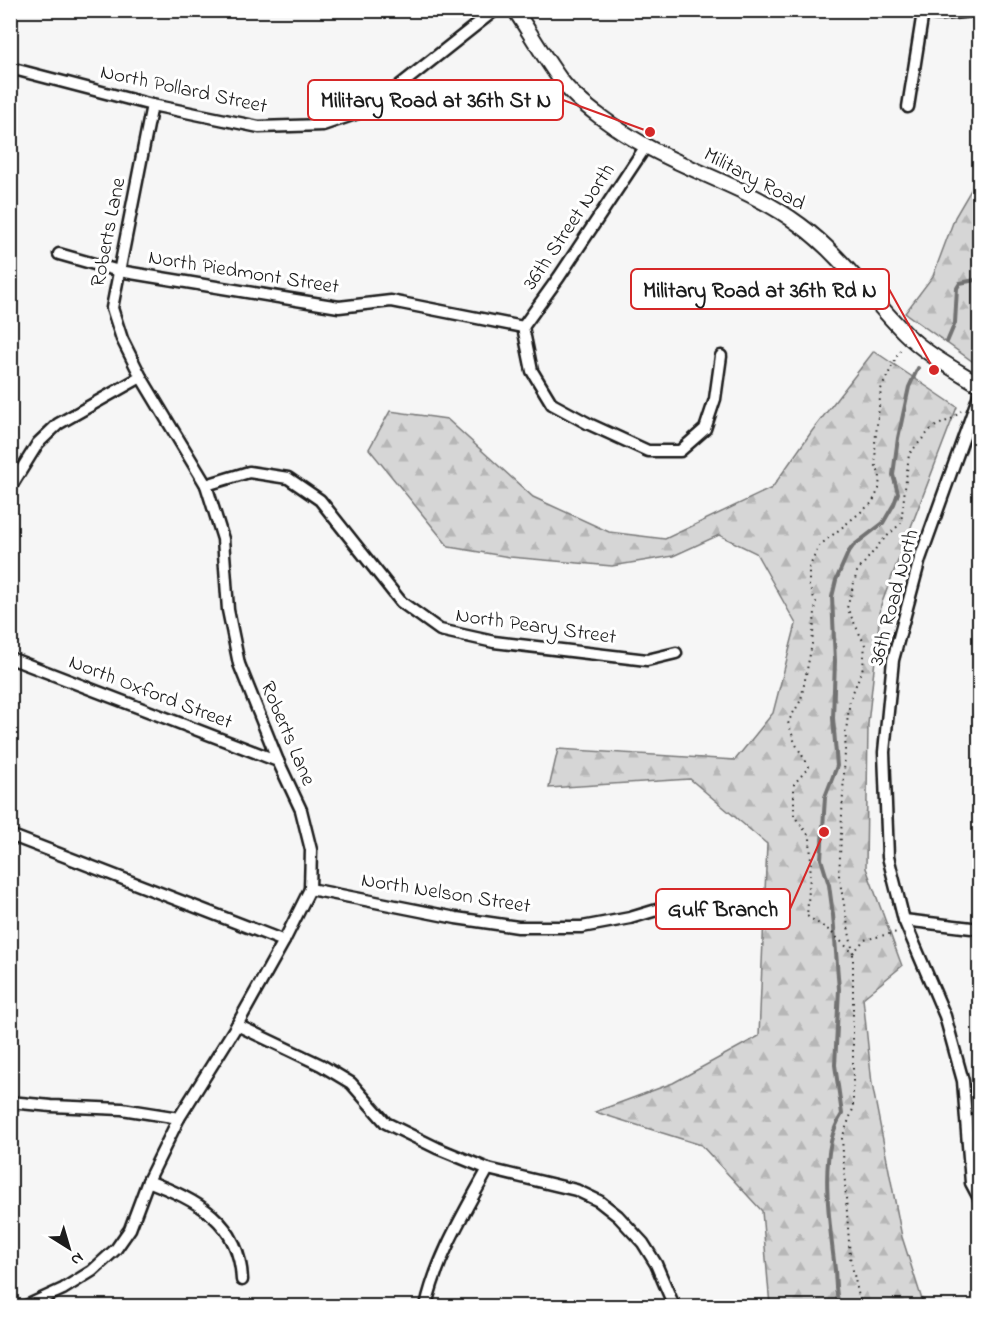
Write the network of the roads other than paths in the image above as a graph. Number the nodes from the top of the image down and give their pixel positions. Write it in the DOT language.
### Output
graph roads {
  1 [pos="495,10"];
  2 [pos="515,10"];
  3 [pos="977,10"];
  4 [pos="918,11"];
  5 [pos="10,68"];
  6 [pos="152,105"];
  7 [pos="908,107"];
  8 [pos="646,146"];
  9 [pos="59,254"];
  10 [pos="119,271"];
  11 [pos="523,327"];
  12 [pos="721,356"];
  13 [pos="141,376"];
  14 [pos="980,385"];
  15 [pos="980,392"];
  16 [pos="206,485"];
  17 [pos="10,488"];
  18 [pos="676,653"];
  19 [pos="10,658"];
  20 [pos="278,761"];
  21 [pos="10,835"];
  22 [pos="310,889"];
  23 [pos="680,903"];
  24 [pos="906,924"];
  25 [pos="980,929"];
  26 [pos="284,941"];
  27 [pos="237,1025"];
  28 [pos="10,1102"];
  29 [pos="179,1118"];
  30 [pos="488,1169"];
  31 [pos="148,1181"];
  32 [pos="980,1200"];
  33 [pos="242,1280"];
  34 [pos="26,1306"];
  35 [pos="426,1306"];
  36 [pos="674,1306"];
  1 -- 6 [label="street, North Pollard Street"];
  2 -- 8 [label="main road, Military Road"];
  3 -- 4 [label="street"];
  4 -- 7 [label="street"];
  5 -- 6 [label="street, North Pollard Street"];
  6 -- 10 [label="street, Roberts Lane"];
  8 -- 11 [label="street, 36th Street North"];
  8 -- 14 [label="main road, Military Road"];
  9 -- 10 [label="street, North Piedmont Street"];
  10 -- 11 [label="street, North Piedmont Street"];
  10 -- 13 [label="street, Roberts Lane"];
  11 -- 12 [label="street"];
  13 -- 16 [label="street, Roberts Lane"];
  13 -- 17 [label="street"];
  15 -- 24 [label="street, 36th Road North"];
  16 -- 18 [label="street, North Peary Street"];
  16 -- 20 [label="street, Roberts Lane"];
  19 -- 20 [label="street, North Oxford Street"];
  20 -- 22 [label="street, Roberts Lane"];
  21 -- 26 [label="street"];
  22 -- 23 [label="street, North Nelson Street"];
  22 -- 26 [label="street, Roberts Lane"];
  24 -- 25 [label="street"];
  24 -- 32 [label="street, 36th Road North"];
  26 -- 27 [label="street, Roberts Lane"];
  27 -- 29 [label="street, Roberts Lane"];
  27 -- 30 [label="street"];
  28 -- 29 [label="street"];
  29 -- 31 [label="street, Roberts Lane"];
  30 -- 35 [label="street"];
  30 -- 36 [label="street"];
  31 -- 33 [label="street"];
  31 -- 34 [label="street, Roberts Lane"];
}
